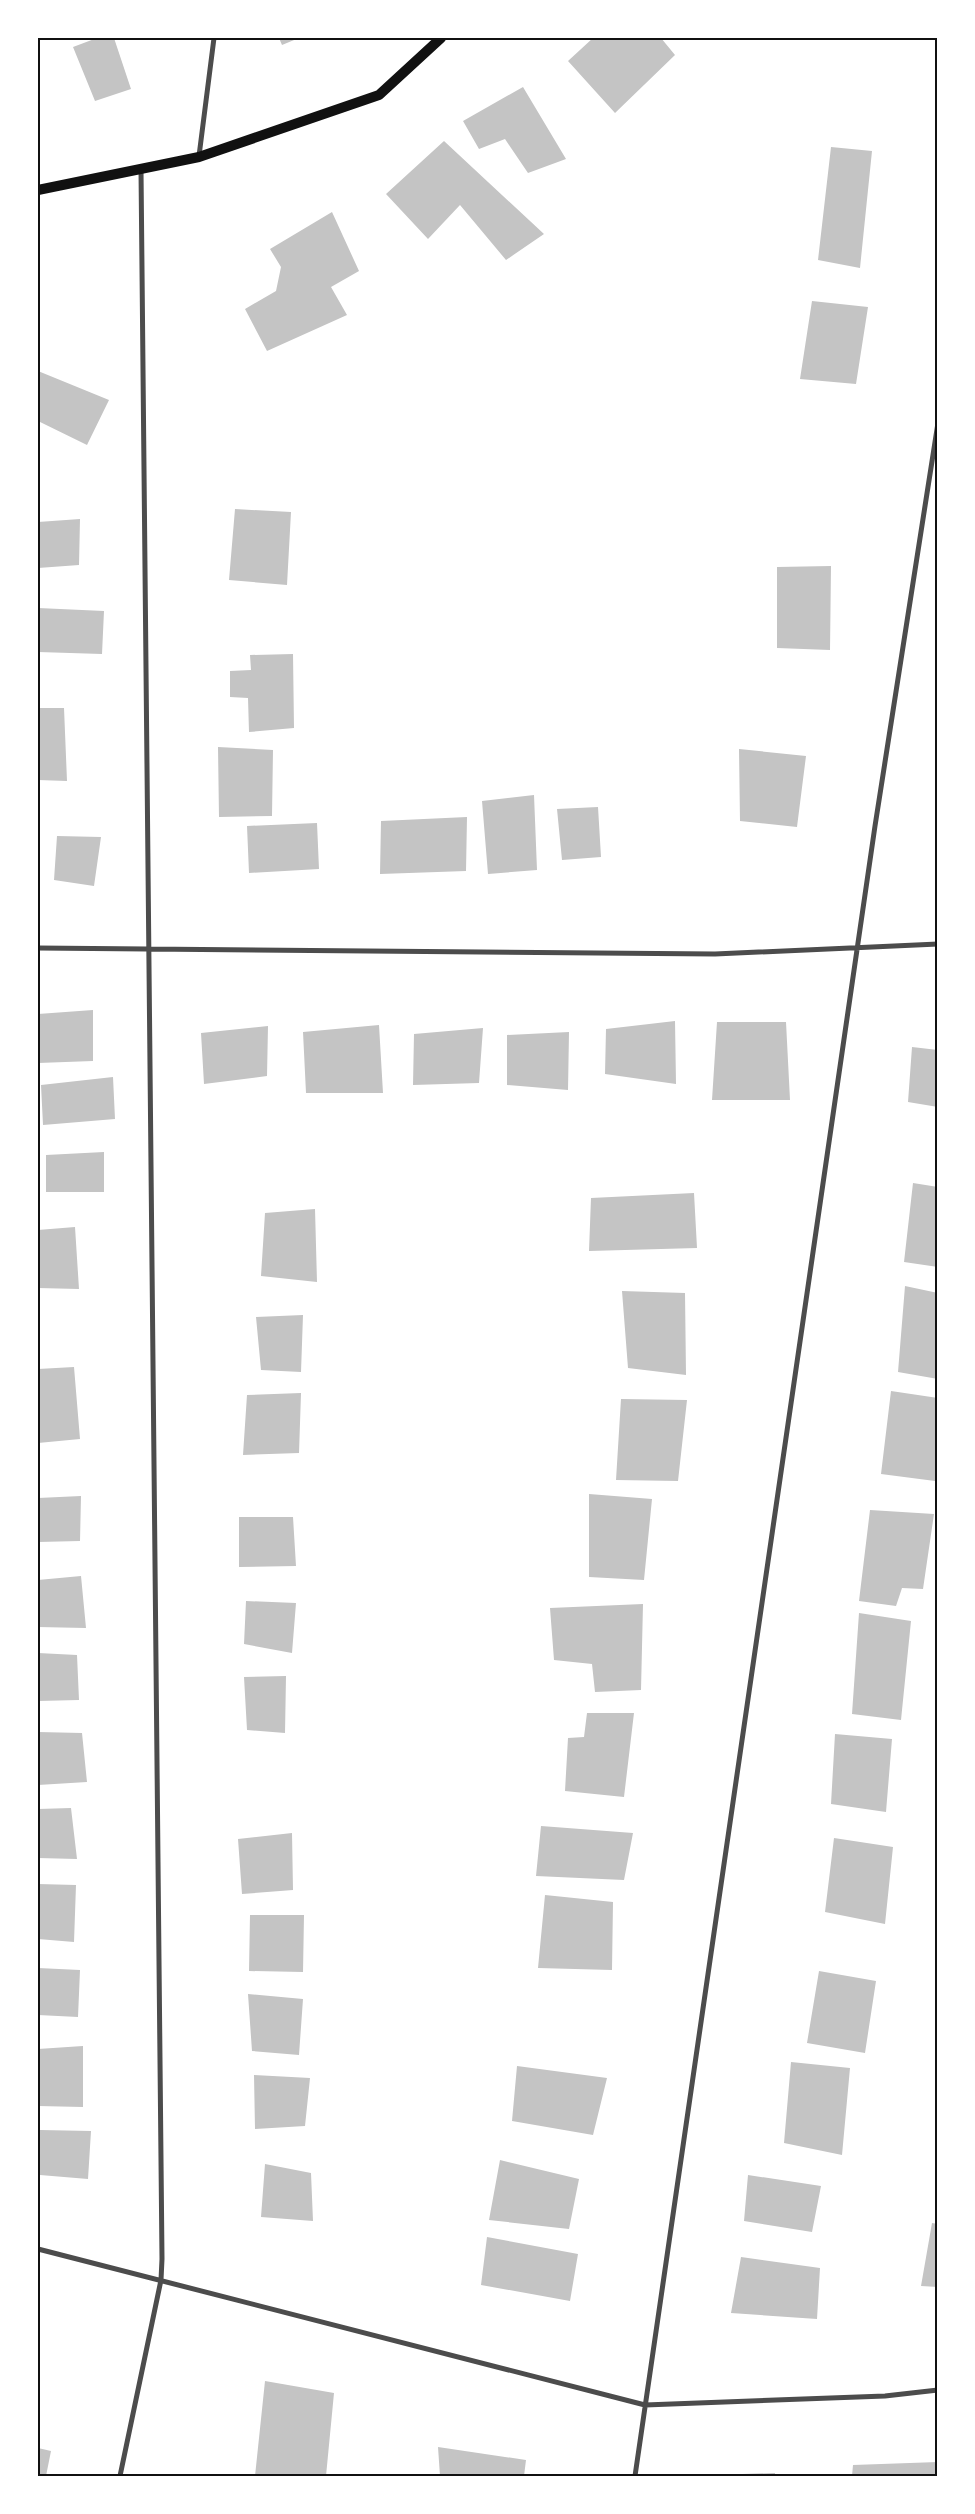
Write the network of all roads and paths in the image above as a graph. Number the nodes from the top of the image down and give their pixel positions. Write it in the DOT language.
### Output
graph roads {
  1 [pos="214,38"];
  2 [pos="442,38"];
  3 [pos="199,157"];
  4 [pos="140,170"];
  5 [pos="38,190"];
  6 [pos="938,423"];
  7 [pos="938,944"];
  8 [pos="858,947"];
  9 [pos="38,948"];
  10 [pos="148,950"];
  11 [pos="38,2249"];
  12 [pos="160,2280"];
  13 [pos="938,2390"];
  14 [pos="645,2405"];
  15 [pos="120,2476"];
  16 [pos="635,2476"];
  1 -- 3 [label="street"];
  2 -- 3 [label="main road"];
  3 -- 4 [label="main road"];
  4 -- 5 [label="main road"];
  4 -- 10 [label="street"];
  6 -- 8 [label="street"];
  7 -- 8 [label="street"];
  8 -- 10 [label="street"];
  8 -- 14 [label="street"];
  9 -- 10 [label="street"];
  10 -- 12 [label="street"];
  11 -- 12 [label="street"];
  12 -- 14 [label="street"];
  12 -- 15 [label="street"];
  13 -- 14 [label="street"];
  14 -- 16 [label="street"];
}
